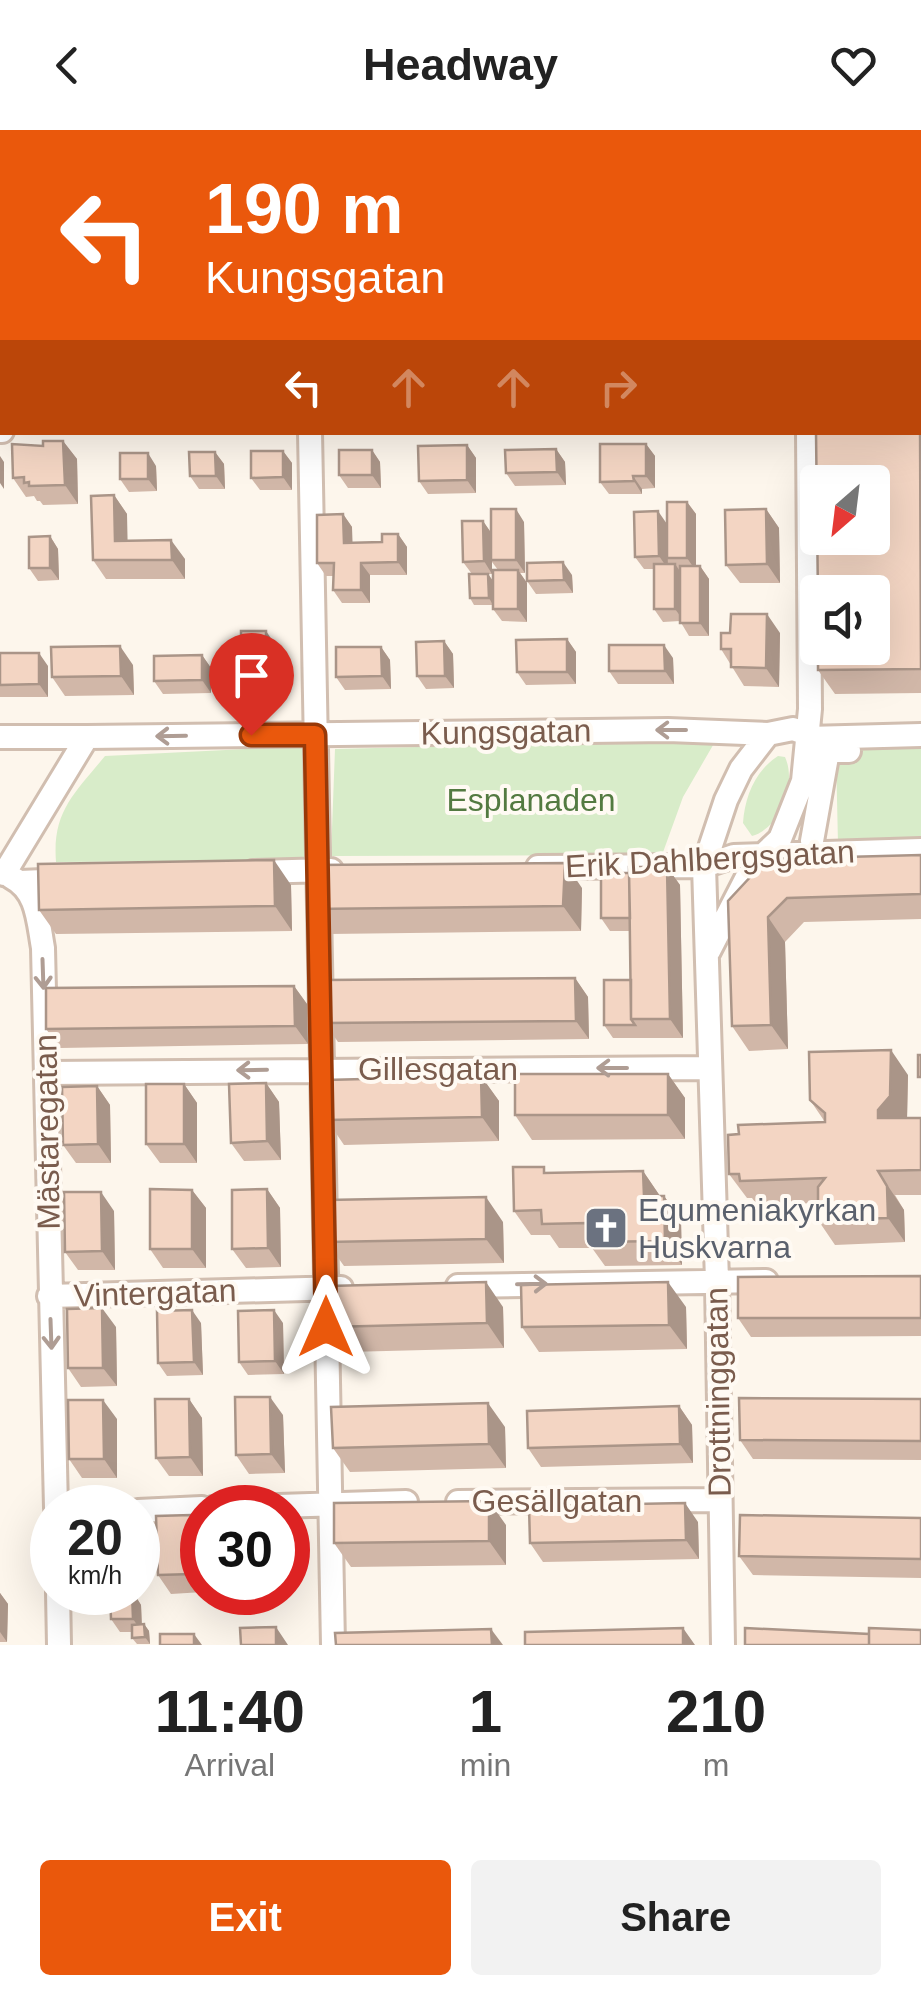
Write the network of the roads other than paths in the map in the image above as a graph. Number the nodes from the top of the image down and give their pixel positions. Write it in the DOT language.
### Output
graph roads {
  1 [pos="310,435"];
  2 [pos="808,435"];
  3 [pos="810,704"];
  4 [pos="774,732"];
  5 [pos="315,735"];
  6 [pos="921,735"];
  7 [pos="0,737"];
  8 [pos="87,738"];
  9 [pos="808,738"];
  10 [pos="849,751"];
  11 [pos="716,832"];
  12 [pos="812,841"];
  13 [pos="921,850"];
  14 [pos="734,856"];
  15 [pos="762,856"];
  16 [pos="704,866"];
  17 [pos="519,868"];
  18 [pos="356,869"];
  19 [pos="318,870"];
  20 [pos="236,872"];
  21 [pos="8,878"];
  22 [pos="88,878"];
  23 [pos="706,959"];
  24 [pos="710,1068"];
  25 [pos="322,1069"];
  26 [pos="46,1073"];
  27 [pos="717,1281"];
  28 [pos="792,1281"];
  29 [pos="443,1286"];
  30 [pos="366,1287"];
  31 [pos="327,1288"];
  32 [pos="50,1296"];
  33 [pos="55,1485"];
  34 [pos="720,1500"];
  35 [pos="329,1503"];
  36 [pos="310,1504"];
  37 [pos="59,1615"];
  38 [pos="60,1645"];
  39 [pos="333,1645"];
  40 [pos="723,1645"];
  1 -- 5 [label="street"];
  2 -- 3 [label="street, Drottninggatan"];
  3 -- 4 [label="street, Drottninggatan"];
  3 -- 9 [label="street, Drottninggatan"];
  4 -- 5 [label="street, Kungsgatan, one-way"];
  4 -- 9 [label="street, Kungsgatan"];
  4 -- 11 [label="street, Drottninggatan"];
  5 -- 8 [label="street, Kungsgatan, one-way"];
  5 -- 19 [label="street"];
  6 -- 9 [label="street, Kungsgatan"];
  7 -- 8 [label="street, Kungsgatan"];
  8 -- 21 [label="street"];
  9 -- 15 [label="street, Drottninggatan"];
  10 -- 12 [label="street"];
  11 -- 14 [label="street"];
  11 -- 16 [label="street, Drottninggatan"];
  13 -- 15 [label="street, Erik Dahlbergsgatan"];
  14 -- 15 [label="street, Erik Dahlbergsgatan"];
  14 -- 16 [label="street, Erik Dahlbergsgatan"];
  15 -- 23 [label="street, Drottninggatan"];
  16 -- 17 [label="street, Erik Dahlbergsgatan"];
  16 -- 23 [label="street, Drottninggatan"];
  18 -- 19 [label="street"];
  19 -- 20 [label="street"];
  19 -- 25 [label="street"];
  21 -- 22 [label="street"];
  21 -- 26 [label="street, Mästaregatan, one-way"];
  23 -- 24 [label="street, Drottninggatan"];
  24 -- 25 [label="street, Gillesgatan, one-way"];
  24 -- 27 [label="street, Drottninggatan"];
  25 -- 26 [label="street, Gillesgatan, one-way"];
  25 -- 31 [label="street"];
  26 -- 32 [label="street, Mästaregatan"];
  27 -- 28 [label="street"];
  29 -- 27 [label="street, one-way"];
  27 -- 34 [label="street, Drottninggatan"];
  30 -- 31 [label="street, Vintergatan"];
  31 -- 32 [label="street, Vintergatan"];
  31 -- 35 [label="street"];
  32 -- 33 [label="street, Mästaregatan, one-way"];
  34 -- 35 [label="street, Gesällgatan"];
  34 -- 40 [label="street, Drottninggatan"];
  35 -- 36 [label="street, Gesällgatan"];
  35 -- 39 [label="street"];
  37 -- 38 [label="street"];
}
